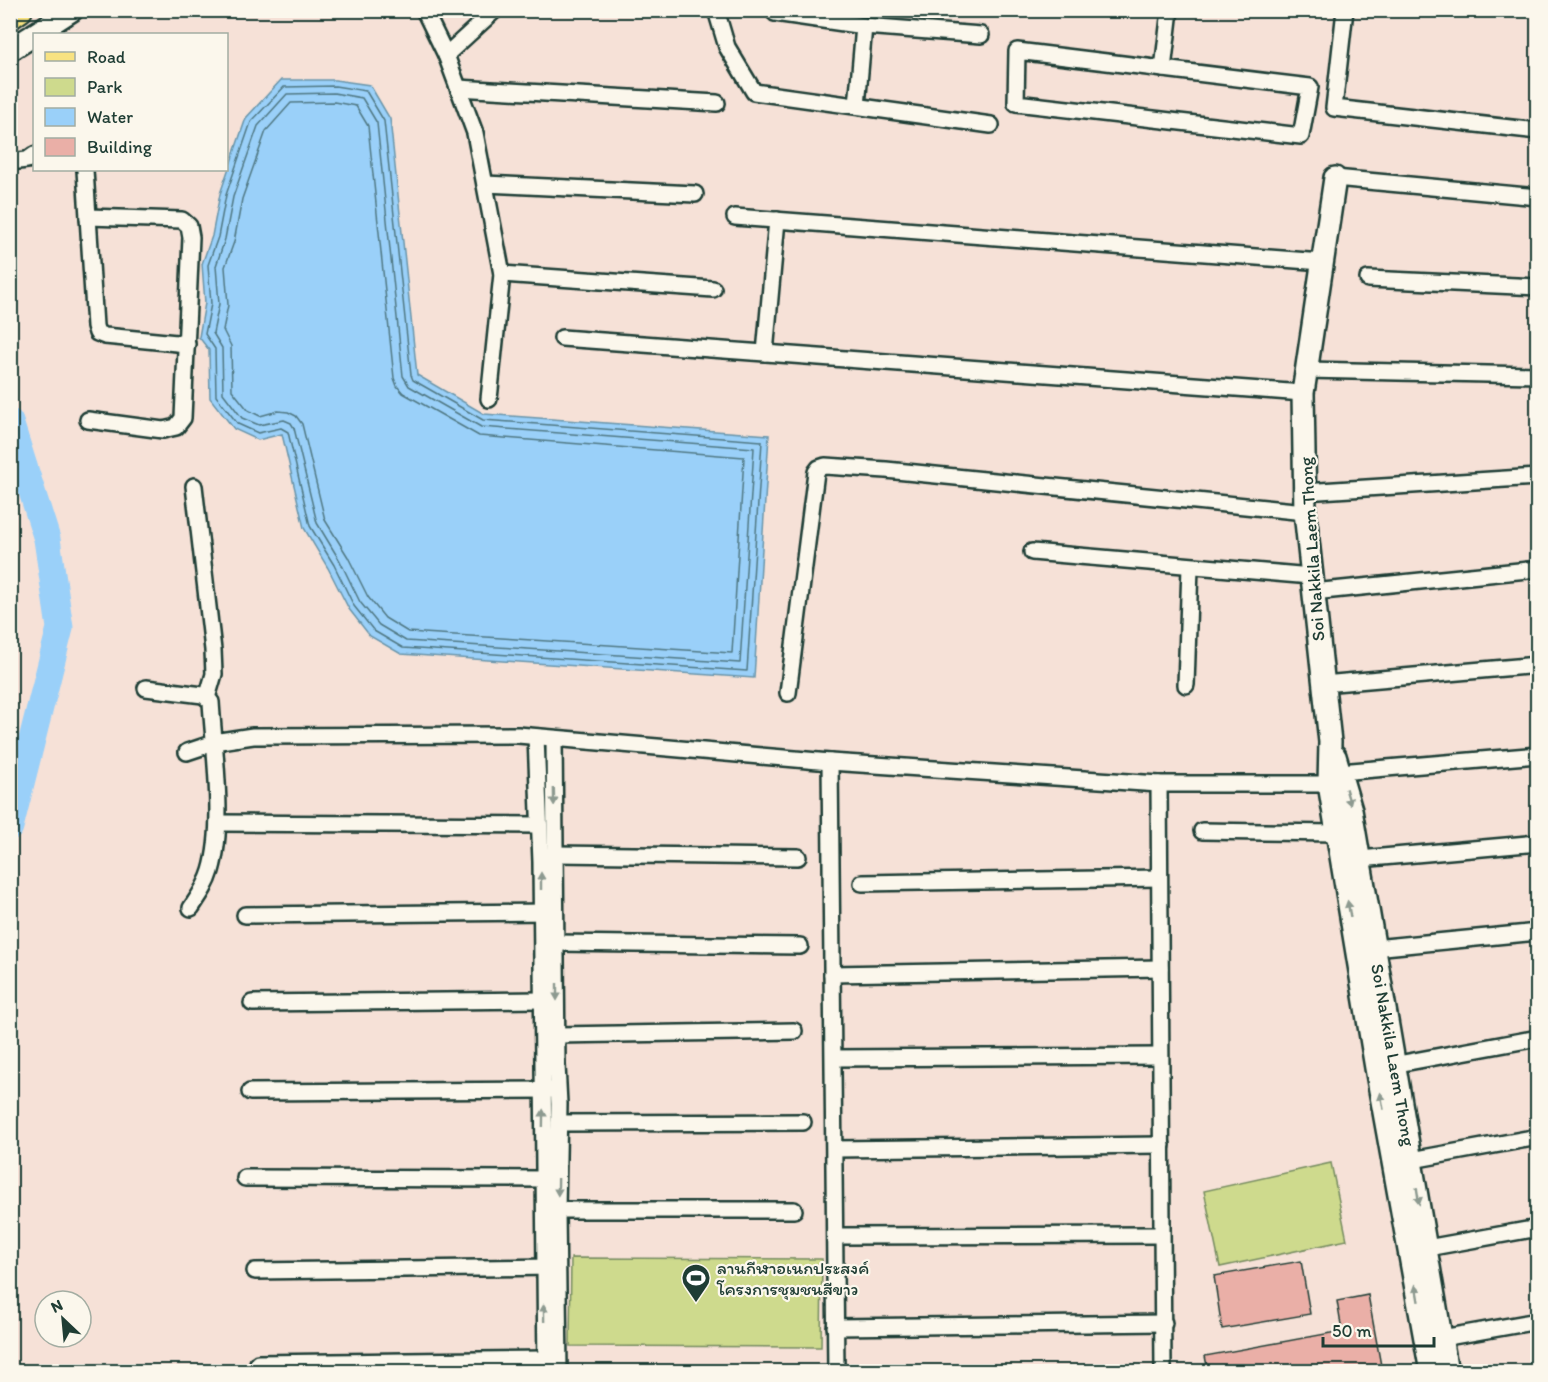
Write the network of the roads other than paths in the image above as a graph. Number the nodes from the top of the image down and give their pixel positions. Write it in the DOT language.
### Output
graph roads {
  1 [pos="20,10"];
  2 [pos="72,10"];
  3 [pos="424,10"];
  4 [pos="495,10"];
  5 [pos="716,10"];
  6 [pos="1170,10"];
  7 [pos="1345,10"];
  8 [pos="775,13"];
  9 [pos="10,17"];
  10 [pos="864,26"];
  11 [pos="40,33"];
  12 [pos="981,35"];
  13 [pos="33,37"];
  14 [pos="10,50"];
  15 [pos="446,55"];
  16 [pos="1162,69"];
  17 [pos="458,88"];
  18 [pos="717,103"];
  19 [pos="857,106"];
  20 [pos="991,125"];
  21 [pos="1538,131"];
  22 [pos="33,156"];
  23 [pos="10,162"];
  24 [pos="85,171"];
  25 [pos="1335,178"];
  26 [pos="485,184"];
  27 [pos="695,194"];
  28 [pos="1538,197"];
  29 [pos="88,217"];
  30 [pos="735,217"];
  31 [pos="777,220"];
  32 [pos="1322,262"];
  33 [pos="502,274"];
  34 [pos="1368,279"];
  35 [pos="1538,287"];
  36 [pos="713,289"];
  37 [pos="562,338"];
  38 [pos="187,344"];
  39 [pos="765,353"];
  40 [pos="1307,370"];
  41 [pos="1538,375"];
  42 [pos="1303,393"];
  43 [pos="489,399"];
  44 [pos="88,420"];
  45 [pos="1538,477"];
  46 [pos="194,486"];
  47 [pos="1305,502"];
  48 [pos="1032,552"];
  49 [pos="1190,567"];
  50 [pos="1538,569"];
  51 [pos="1312,584"];
  52 [pos="1538,665"];
  53 [pos="1323,684"];
  54 [pos="1186,685"];
  55 [pos="146,688"];
  56 [pos="788,693"];
  57 [pos="207,698"];
  58 [pos="536,737"];
  59 [pos="554,739"];
  60 [pos="213,743"];
  61 [pos="186,752"];
  62 [pos="1538,755"];
  63 [pos="830,762"];
  64 [pos="1334,778"];
  65 [pos="1159,784"];
  66 [pos="218,823"];
  67 [pos="538,825"];
  68 [pos="1202,831"];
  69 [pos="1336,833"];
  70 [pos="1538,843"];
  71 [pos="555,854"];
  72 [pos="798,857"];
  73 [pos="1360,859"];
  74 [pos="1159,878"];
  75 [pos="862,883"];
  76 [pos="191,908"];
  77 [pos="541,912"];
  78 [pos="556,912"];
  79 [pos="245,915"];
  80 [pos="1538,932"];
  81 [pos="556,943"];
  82 [pos="800,946"];
  83 [pos="1374,948"];
  84 [pos="1160,968"];
  85 [pos="832,974"];
  86 [pos="541,1000"];
  87 [pos="252,1002"];
  88 [pos="794,1031"];
  89 [pos="557,1035"];
  90 [pos="1538,1038"];
  91 [pos="1160,1056"];
  92 [pos="834,1058"];
  93 [pos="1385,1066"];
  94 [pos="543,1090"];
  95 [pos="559,1090"];
  96 [pos="250,1092"];
  97 [pos="803,1122"];
  98 [pos="559,1123"];
  99 [pos="1538,1137"];
  100 [pos="1162,1145"];
  101 [pos="835,1149"];
  102 [pos="1412,1160"];
  103 [pos="245,1178"];
  104 [pos="543,1179"];
  105 [pos="794,1209"];
  106 [pos="557,1210"];
  107 [pos="1538,1228"];
  108 [pos="1161,1235"];
  109 [pos="836,1236"];
  110 [pos="1427,1248"];
  111 [pos="551,1267"];
  112 [pos="255,1272"];
  113 [pos="1538,1321"];
  114 [pos="1164,1323"];
  115 [pos="835,1327"];
  116 [pos="1442,1338"];
  117 [pos="258,1363"];
  118 [pos="545,1365"];
  119 [pos="559,1371"];
  120 [pos="836,1371"];
  121 [pos="1163,1371"];
  122 [pos="1431,1371"];
  123 [pos="1447,1371"];
  1 -- 9 [label="main road"];
  2 -- 11 [label="street"];
  3 -- 15 [label="street"];
  4 -- 15 [label="street"];
  5 -- 19 [label="street"];
  6 -- 16 [label="street"];
  7 -- 21 [label="street"];
  8 -- 10 [label="street"];
  10 -- 12 [label="street"];
  10 -- 19 [label="street"];
  13 -- 14 [label="street"];
  15 -- 17 [label="street"];
  16 -- 16 [label="street"];
  17 -- 18 [label="street"];
  17 -- 26 [label="street"];
  19 -- 20 [label="street"];
  22 -- 23 [label="street"];
  24 -- 29 [label="street"];
  25 -- 28 [label="street"];
  25 -- 32 [label="street, Soi Nakkila Laem Thong"];
  26 -- 27 [label="street"];
  26 -- 33 [label="street"];
  29 -- 38 [label="street"];
  29 -- 38 [label="street"];
  30 -- 31 [label="street"];
  31 -- 32 [label="street"];
  31 -- 39 [label="street"];
  32 -- 40 [label="street, Soi Nakkila Laem Thong"];
  33 -- 36 [label="street"];
  33 -- 43 [label="street"];
  34 -- 35 [label="street"];
  37 -- 39 [label="street"];
  38 -- 44 [label="street"];
  39 -- 42 [label="street"];
  40 -- 41 [label="street"];
  40 -- 42 [label="street, Soi Nakkila Laem Thong"];
  42 -- 47 [label="street, Soi Nakkila Laem Thong"];
  45 -- 47 [label="street"];
  46 -- 57 [label="street"];
  47 -- 51 [label="street, Soi Nakkila Laem Thong"];
  47 -- 56 [label="street"];
  48 -- 49 [label="street"];
  49 -- 51 [label="street"];
  49 -- 54 [label="street"];
  50 -- 51 [label="street"];
  51 -- 53 [label="street, Soi Nakkila Laem Thong"];
  52 -- 53 [label="street"];
  53 -- 64 [label="street, Soi Nakkila Laem Thong"];
  55 -- 57 [label="street"];
  57 -- 60 [label="street"];
  58 -- 59 [label="street"];
  58 -- 60 [label="street"];
  58 -- 67 [label="street"];
  59 -- 63 [label="street"];
  59 -- 71 [label="street, one-way"];
  60 -- 61 [label="street"];
  60 -- 66 [label="street"];
  62 -- 64 [label="street"];
  63 -- 65 [label="street"];
  63 -- 85 [label="street"];
  64 -- 65 [label="street"];
  64 -- 69 [label="street, Soi Nakkila Laem Thong"];
  64 -- 73 [label="street, Soi Nakkila Laem Thong, one-way"];
  65 -- 74 [label="street"];
  66 -- 67 [label="street"];
  66 -- 76 [label="street"];
  77 -- 67 [label="street, one-way"];
  68 -- 69 [label="street"];
  93 -- 69 [label="street, Soi Nakkila Laem Thong, one-way"];
  70 -- 73 [label="street"];
  71 -- 72 [label="street"];
  71 -- 78 [label="street"];
  73 -- 83 [label="street, Soi Nakkila Laem Thong"];
  74 -- 75 [label="street"];
  74 -- 84 [label="street"];
  77 -- 78 [label="street"];
  77 -- 79 [label="street"];
  77 -- 86 [label="street"];
  78 -- 81 [label="street"];
  80 -- 83 [label="street"];
  81 -- 82 [label="street"];
  81 -- 89 [label="street, one-way"];
  83 -- 93 [label="street, Soi Nakkila Laem Thong"];
  84 -- 85 [label="street"];
  84 -- 91 [label="street"];
  85 -- 92 [label="street"];
  86 -- 87 [label="street"];
  86 -- 94 [label="street"];
  88 -- 89 [label="street"];
  89 -- 95 [label="street"];
  90 -- 93 [label="street"];
  91 -- 92 [label="street"];
  91 -- 100 [label="street"];
  92 -- 101 [label="street"];
  93 -- 102 [label="street, Soi Nakkila Laem Thong"];
  122 -- 93 [label="street, Soi Nakkila Laem Thong, one-way"];
  94 -- 95 [label="street"];
  94 -- 96 [label="street"];
  104 -- 94 [label="street, one-way"];
  95 -- 98 [label="street"];
  97 -- 98 [label="street"];
  98 -- 106 [label="street, one-way"];
  99 -- 102 [label="street"];
  100 -- 101 [label="street"];
  100 -- 108 [label="street"];
  101 -- 109 [label="street"];
  102 -- 110 [label="street, Soi Nakkila Laem Thong, one-way"];
  103 -- 104 [label="street"];
  104 -- 111 [label="street"];
  105 -- 106 [label="street"];
  106 -- 111 [label="street"];
  107 -- 110 [label="street"];
  108 -- 109 [label="street"];
  108 -- 114 [label="street"];
  109 -- 115 [label="street"];
  110 -- 116 [label="street, Soi Nakkila Laem Thong"];
  111 -- 112 [label="street"];
  118 -- 111 [label="street, one-way"];
  111 -- 119 [label="street"];
  113 -- 116 [label="street"];
  114 -- 115 [label="street"];
  114 -- 121 [label="street"];
  115 -- 120 [label="street"];
  116 -- 123 [label="street, Soi Nakkila Laem Thong"];
  117 -- 118 [label="street"];
}
